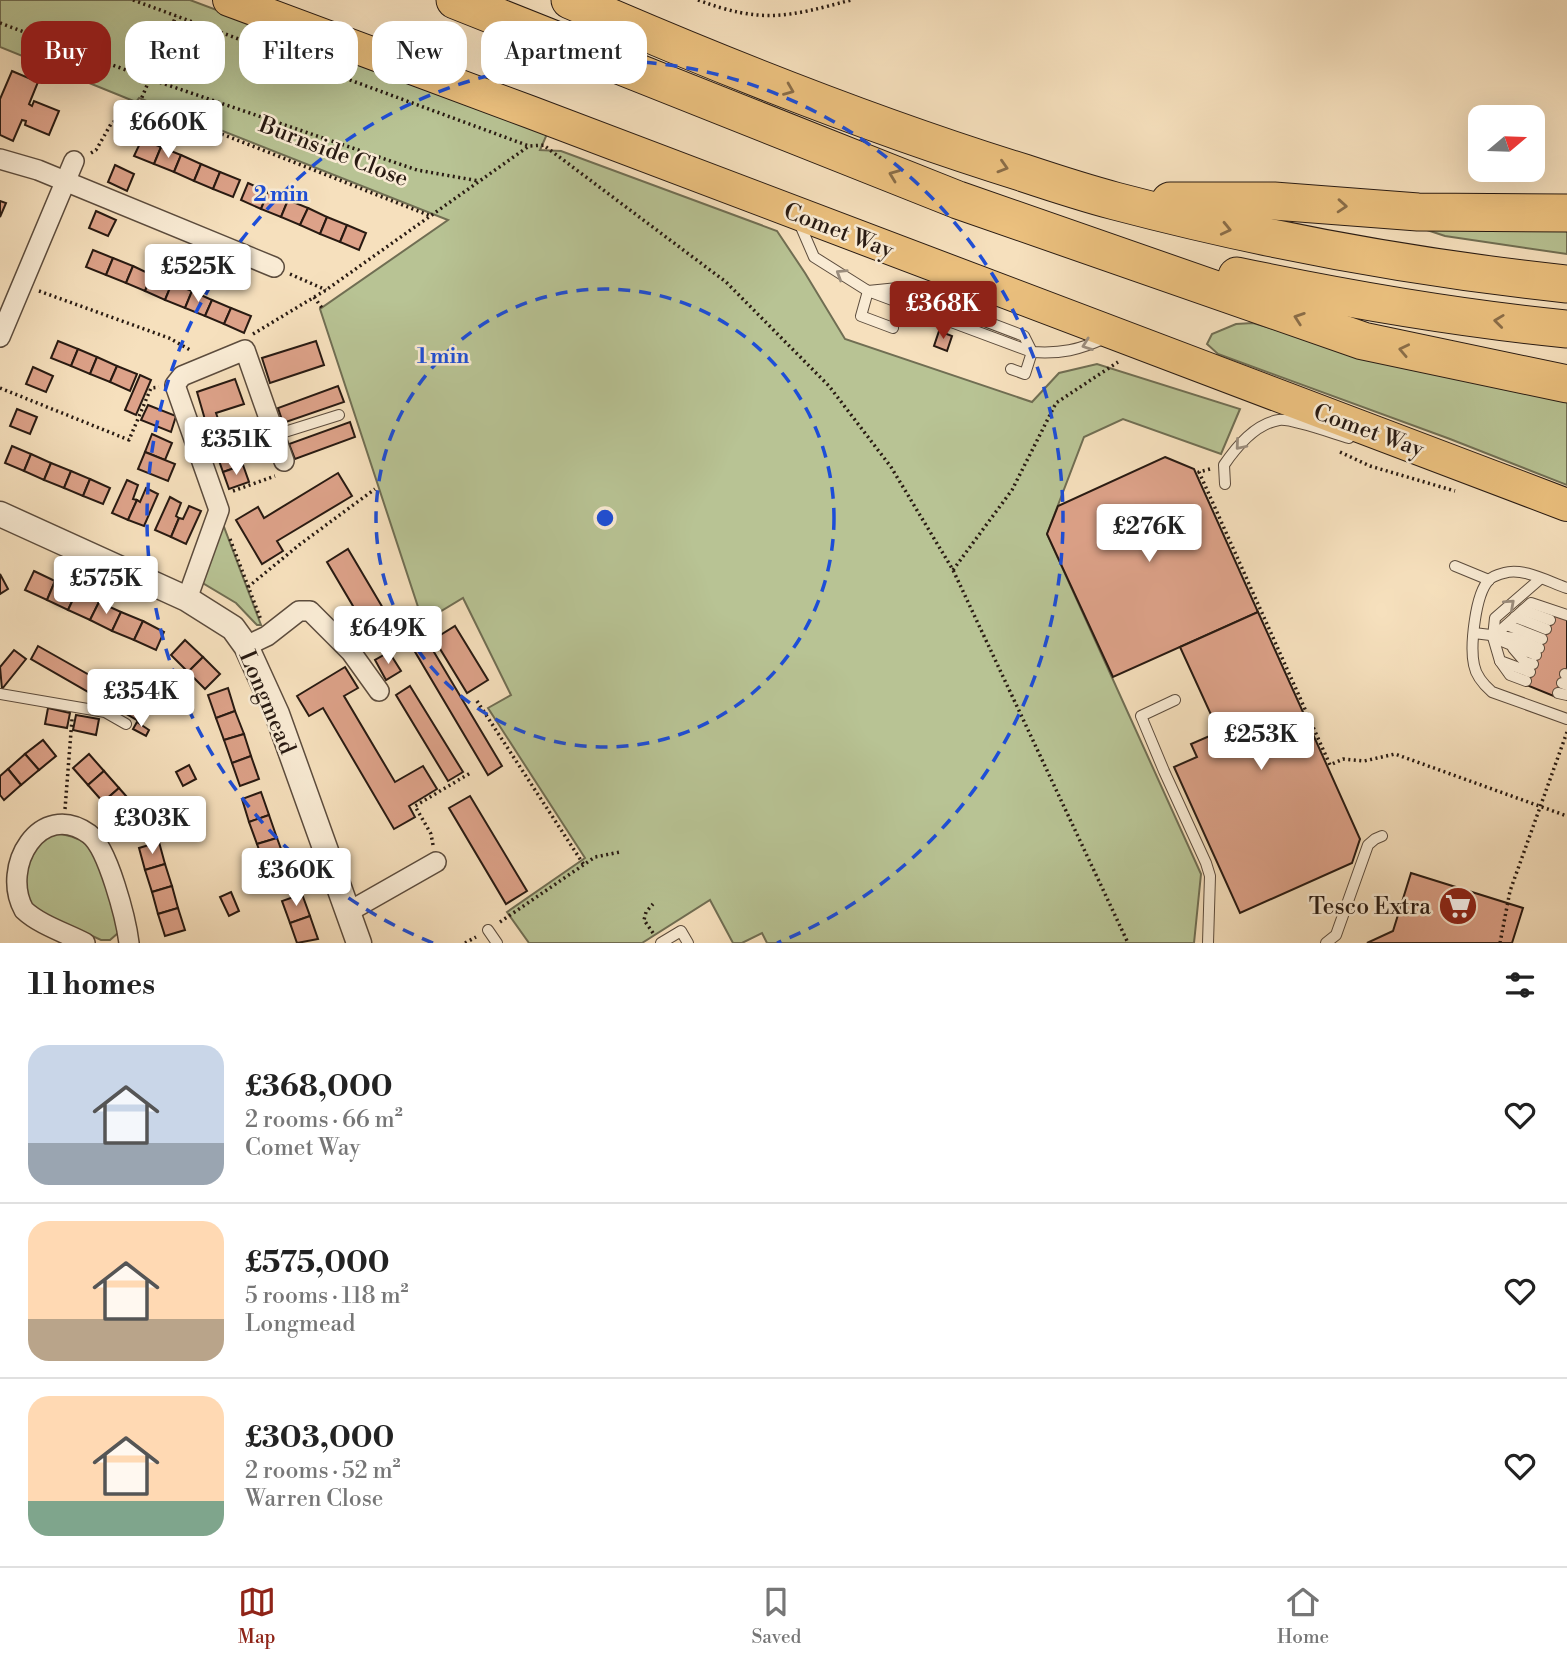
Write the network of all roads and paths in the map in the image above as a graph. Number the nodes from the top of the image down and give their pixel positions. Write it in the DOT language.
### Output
graph roads {
  1 [pos="133,0"];
  2 [pos="229,0"];
  3 [pos="455,0"];
  4 [pos="570,0"];
  5 [pos="699,0"];
  6 [pos="851,0"];
  7 [pos="176,16"];
  8 [pos="174,21"];
  9 [pos="0,23"];
  10 [pos="125,70"];
  11 [pos="148,84"];
  12 [pos="165,84"];
  13 [pos="140,102"];
  14 [pos="544,145"];
  15 [pos="554,145"];
  16 [pos="529,146"];
  17 [pos="0,159"];
  18 [pos="74,161"];
  19 [pos="65,181"];
  20 [pos="480,181"];
  21 [pos="958,200"];
  22 [pos="1112,201"];
  23 [pos="795,213"];
  24 [pos="1567,213"];
  25 [pos="431,216"];
  26 [pos="274,268"];
  27 [pos="1567,284"];
  28 [pos="21,285"];
  29 [pos="326,290"];
  30 [pos="868,290"];
  31 [pos="314,298"];
  32 [pos="322,308"];
  33 [pos="893,328"];
  34 [pos="1567,329"];
  35 [pos="0,337"];
  36 [pos="1118,347"];
  37 [pos="245,350"];
  38 [pos="1032,352"];
  39 [pos="212,362"];
  40 [pos="1011,369"];
  41 [pos="1567,384"];
  42 [pos="175,385"];
  43 [pos="0,388"];
  44 [pos="339,415"];
  45 [pos="274,433"];
  46 [pos="1361,442"];
  47 [pos="1388,449"];
  48 [pos="199,457"];
  49 [pos="284,461"];
  50 [pos="1225,484"];
  51 [pos="1522,486"];
  52 [pos="375,489"];
  53 [pos="217,504"];
  54 [pos="1567,505"];
  55 [pos="1216,508"];
  56 [pos="0,514"];
  57 [pos="1455,566"];
  58 [pos="953,570"];
  59 [pos="1540,579"];
  60 [pos="1489,580"];
  61 [pos="248,587"];
  62 [pos="1567,588"];
  63 [pos="187,598"];
  64 [pos="1567,615"];
  65 [pos="1515,618"];
  66 [pos="1474,633"];
  67 [pos="1493,637"];
  68 [pos="257,641"];
  69 [pos="342,643"];
  70 [pos="402,649"];
  71 [pos="1538,651"];
  72 [pos="379,691"];
  73 [pos="0,694"];
  74 [pos="1175,700"];
  75 [pos="477,701"];
  76 [pos="73,706"];
  77 [pos="1567,719"];
  78 [pos="126,724"];
  79 [pos="1567,732"];
  80 [pos="472,772"];
  81 [pos="1541,807"];
  82 [pos="1567,816"];
  83 [pos="64,825"];
  84 [pos="1382,836"];
  85 [pos="620,852"];
  86 [pos="436,862"];
  87 [pos="584,865"];
  88 [pos="653,904"];
  89 [pos="348,912"];
  90 [pos="488,930"];
  91 [pos="658,939"];
  92 [pos="85,943"];
  93 [pos="129,943"];
  94 [pos="359,943"];
  95 [pos="465,943"];
  96 [pos="497,943"];
  97 [pos="688,943"];
  98 [pos="1128,943"];
  99 [pos="1208,943"];
  100 [pos="1326,943"];
  101 [pos="1500,943"];
  1 -- 7 [label="path"];
  2 -- 23 [label="main road, Comet Way"];
  21 -- 3 [label="highway, one-way"];
  4 -- 22 [label="highway, one-way"];
  5 -- 6 [label="path"];
  7 -- 8 [label="path"];
  7 -- 16 [label="path"];
  9 -- 10 [label="path"];
  11 -- 13 [label="path"];
  12 -- 20 [label="path"];
  13 -- 18 [label="path"];
  13 -- 25 [label="path, Burnside Close"];
  14 -- 15 [label="path"];
  14 -- 16 [label="path"];
  14 -- 58 [label="path"];
  16 -- 20 [label="path"];
  17 -- 19 [label="street"];
  18 -- 19 [label="street"];
  19 -- 26 [label="street"];
  19 -- 28 [label="street"];
  20 -- 25 [label="path"];
  34 -- 21 [label="highway, one-way"];
  41 -- 21 [label="highway, one-way"];
  22 -- 24 [label="highway, one-way"];
  22 -- 27 [label="highway, one-way"];
  30 -- 23 [label="lane, one-way"];
  23 -- 36 [label="main road, Comet Way"];
  25 -- 29 [label="path"];
  26 -- 29 [label="path"];
  28 -- 35 [label="street"];
  28 -- 39 [label="path"];
  29 -- 31 [label="path"];
  30 -- 33 [label="lane"];
  30 -- 38 [label="lane"];
  31 -- 32 [label="path"];
  31 -- 37 [label="path"];
  36 -- 38 [label="lane, one-way"];
  36 -- 51 [label="main road, Comet Way"];
  36 -- 58 [label="path"];
  37 -- 39 [label="street"];
  37 -- 45 [label="street"];
  38 -- 40 [label="lane"];
  39 -- 42 [label="street"];
  42 -- 43 [label="path"];
  42 -- 48 [label="street"];
  44 -- 45 [label="lane"];
  45 -- 48 [label="path"];
  45 -- 49 [label="street"];
  46 -- 50 [label="lane, one-way"];
  47 -- 51 [label="lane"];
  48 -- 53 [label="street"];
  49 -- 53 [label="path"];
  51 -- 54 [label="main road, Comet Way"];
  52 -- 61 [label="path"];
  53 -- 61 [label="path"];
  53 -- 63 [label="street"];
  55 -- 81 [label="path"];
  56 -- 63 [label="street, Longmead"];
  57 -- 60 [label="lane"];
  58 -- 98 [label="path"];
  59 -- 60 [label="lane"];
  59 -- 62 [label="lane"];
  67 -- 59 [label="lane, one-way"];
  60 -- 66 [label="lane"];
  61 -- 68 [label="path"];
  63 -- 68 [label="street, Longmead"];
  64 -- 65 [label="lane"];
  65 -- 67 [label="lane"];
  65 -- 71 [label="lane"];
  65 -- 71 [label="lane"];
  66 -- 67 [label="lane"];
  66 -- 77 [label="lane"];
  67 -- 71 [label="lane"];
  67 -- 71 [label="lane"];
  67 -- 71 [label="lane"];
  68 -- 69 [label="street"];
  68 -- 89 [label="street, Longmead"];
  69 -- 70 [label="path"];
  69 -- 72 [label="street"];
  73 -- 76 [label="lane"];
  74 -- 99 [label="lane"];
  75 -- 87 [label="path"];
  76 -- 78 [label="lane"];
  76 -- 83 [label="path"];
  79 -- 81 [label="path"];
  80 -- 86 [label="path"];
  81 -- 82 [label="path"];
  81 -- 101 [label="path"];
  83 -- 92 [label="street"];
  83 -- 93 [label="street"];
  84 -- 100 [label="lane"];
  85 -- 87 [label="path"];
  86 -- 89 [label="street"];
  87 -- 90 [label="path"];
  88 -- 91 [label="path"];
  89 -- 94 [label="street, Longmead"];
  90 -- 95 [label="path"];
  90 -- 96 [label="lane"];
  91 -- 97 [label="lane"];
}
